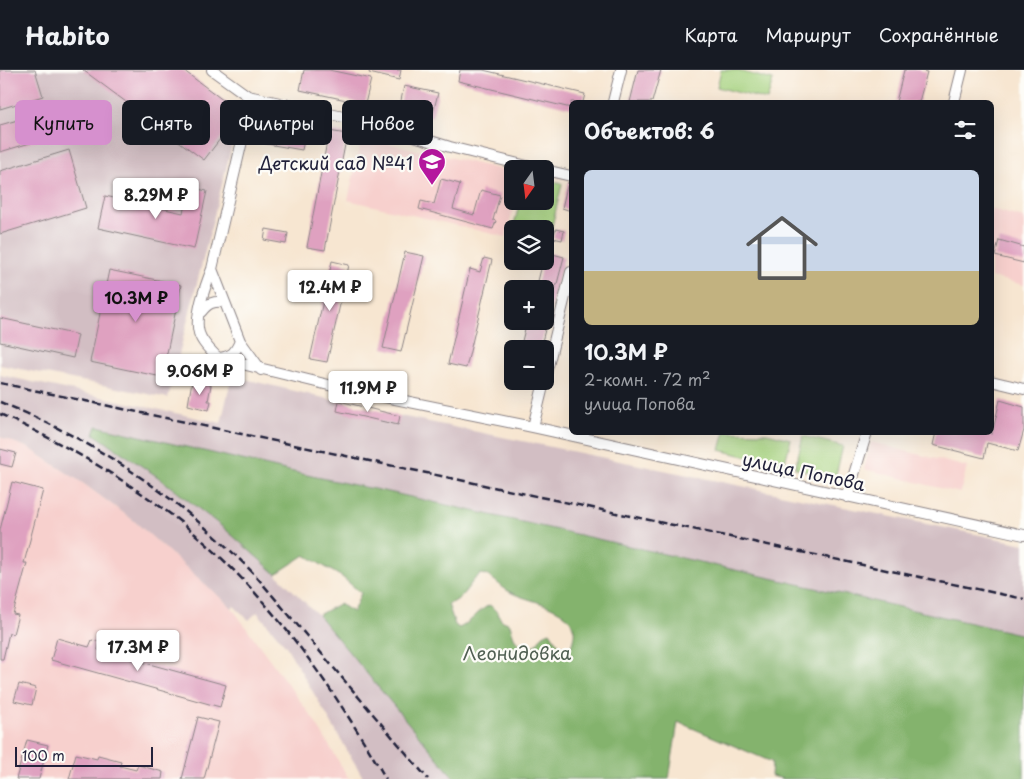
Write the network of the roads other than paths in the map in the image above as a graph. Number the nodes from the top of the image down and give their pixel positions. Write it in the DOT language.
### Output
graph roads {
  1 [pos="621,70"];
  2 [pos="962,70"];
  3 [pos="217,71"];
  4 [pos="248,96"];
  5 [pos="614,100"];
  6 [pos="954,100"];
  7 [pos="504,160"];
  8 [pos="554,172"];
  9 [pos="569,176"];
  10 [pos="212,269"];
  11 [pos="569,280"];
  12 [pos="224,302"];
  13 [pos="199,315"];
  14 [pos="240,341"];
  15 [pos="218,358"];
  16 [pos="261,370"];
  17 [pos="994,382"];
  18 [pos="1024,389"];
  19 [pos="533,427"];
  20 [pos="866,435"];
  21 [pos="847,497"];
  22 [pos="1024,535"];
  1 -- 5 [label="street"];
  2 -- 6 [label="street"];
  3 -- 4 [label="street"];
  4 -- 7 [label="street"];
  4 -- 10 [label="street"];
  8 -- 9 [label="street"];
  10 -- 12 [label="street"];
  10 -- 13 [label="street"];
  11 -- 19 [label="street"];
  12 -- 13 [label="street"];
  12 -- 14 [label="street"];
  13 -- 15 [label="street"];
  14 -- 15 [label="street"];
  14 -- 16 [label="street"];
  15 -- 16 [label="street, улица Попова"];
  16 -- 19 [label="street, улица Попова"];
  17 -- 18 [label="street"];
  19 -- 21 [label="street, улица Попова"];
  20 -- 21 [label="street"];
  21 -- 22 [label="street, улица Попова"];
}
